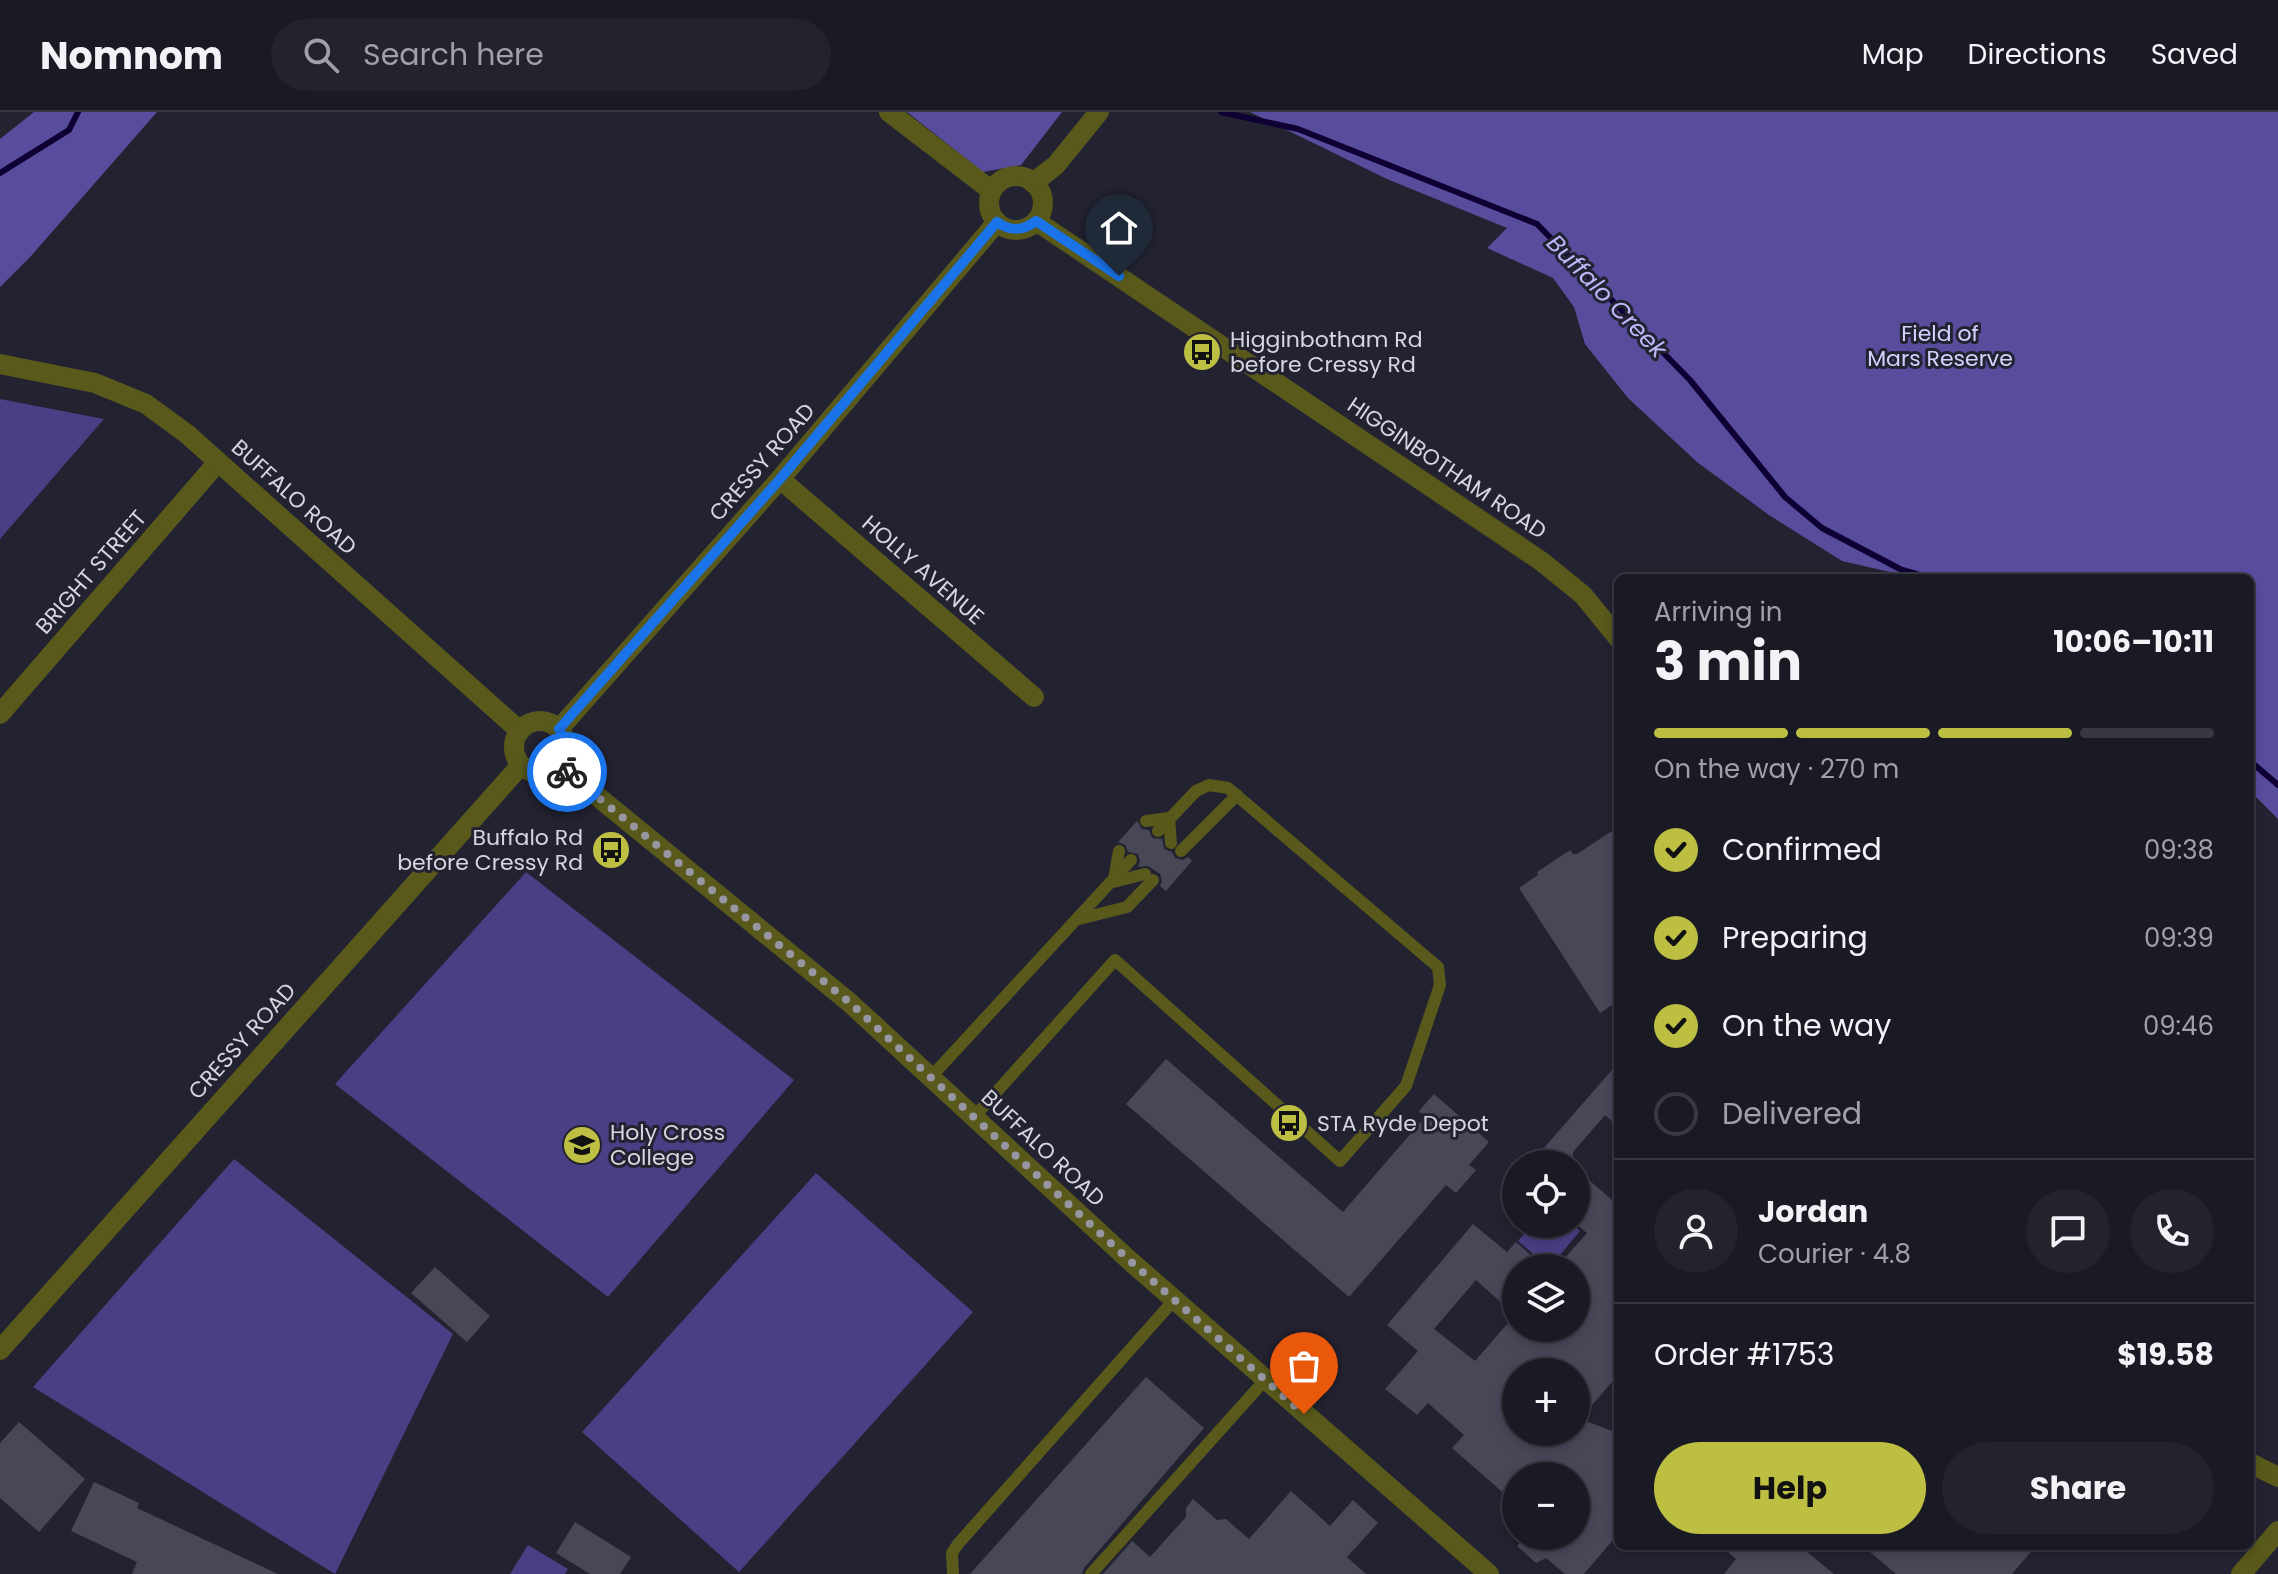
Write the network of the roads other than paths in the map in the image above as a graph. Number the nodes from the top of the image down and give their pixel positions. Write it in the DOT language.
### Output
graph roads {
  1 [pos="889,112"];
  2 [pos="1099,112"];
  3 [pos="1033,183"];
  4 [pos="992,191"];
  5 [pos="1036,221"];
  6 [pos="997,222"];
  7 [pos="0,364"];
  8 [pos="218,462"];
  9 [pos="780,479"];
  10 [pos="1614,633"];
  11 [pos="1034,697"];
  12 [pos="0,714"];
  13 [pos="559,729"];
  14 [pos="520,731"];
  15 [pos="521,765"];
  16 [pos="559,765"];
  17 [pos="1237,795"];
  18 [pos="1169,818"];
  19 [pos="1146,821"];
  20 [pos="1158,831"];
  21 [pos="1119,851"];
  22 [pos="1131,860"];
  23 [pos="1113,882"];
  24 [pos="1079,919"];
  25 [pos="930,1078"];
  26 [pos="974,1117"];
  27 [pos="1174,1300"];
  28 [pos="0,1350"];
  29 [pos="1265,1380"];
  30 [pos="2254,1465"];
  31 [pos="2278,1477"];
  32 [pos="2278,1531"];
  33 [pos="953,1574"];
  34 [pos="1091,1574"];
  35 [pos="1489,1574"];
  36 [pos="2241,1574"];
  1 -- 4 [label="street"];
  2 -- 3 [label="street"];
  3 -- 4 [label="street"];
  3 -- 5 [label="street"];
  4 -- 6 [label="street"];
  5 -- 6 [label="street"];
  5 -- 10 [label="street, HIGGINBOTHAM ROAD"];
  6 -- 9 [label="street, CRESSY ROAD"];
  7 -- 8 [label="street, BUFFALO ROAD"];
  8 -- 12 [label="street, BRIGHT STREET"];
  8 -- 14 [label="street, BUFFALO ROAD"];
  9 -- 11 [label="street, HOLLY AVENUE"];
  9 -- 13 [label="street, CRESSY ROAD"];
  13 -- 14 [label="street"];
  13 -- 16 [label="street"];
  14 -- 15 [label="street"];
  15 -- 16 [label="street"];
  15 -- 28 [label="street, CRESSY ROAD"];
  16 -- 25 [label="street, BUFFALO ROAD"];
  17 -- 18 [label="lane"];
  17 -- 18 [label="lane"];
  17 -- 26 [label="lane"];
  18 -- 19 [label="lane"];
  18 -- 20 [label="lane"];
  21 -- 23 [label="lane"];
  22 -- 23 [label="lane"];
  23 -- 24 [label="lane"];
  23 -- 24 [label="lane"];
  24 -- 25 [label="lane"];
  25 -- 26 [label="street, BUFFALO ROAD"];
  26 -- 27 [label="street, BUFFALO ROAD"];
  27 -- 29 [label="street, BUFFALO ROAD"];
  27 -- 33 [label="lane"];
  29 -- 34 [label="lane"];
  29 -- 35 [label="street, BUFFALO ROAD"];
  30 -- 31 [label="street"];
  32 -- 36 [label="street"];
}
